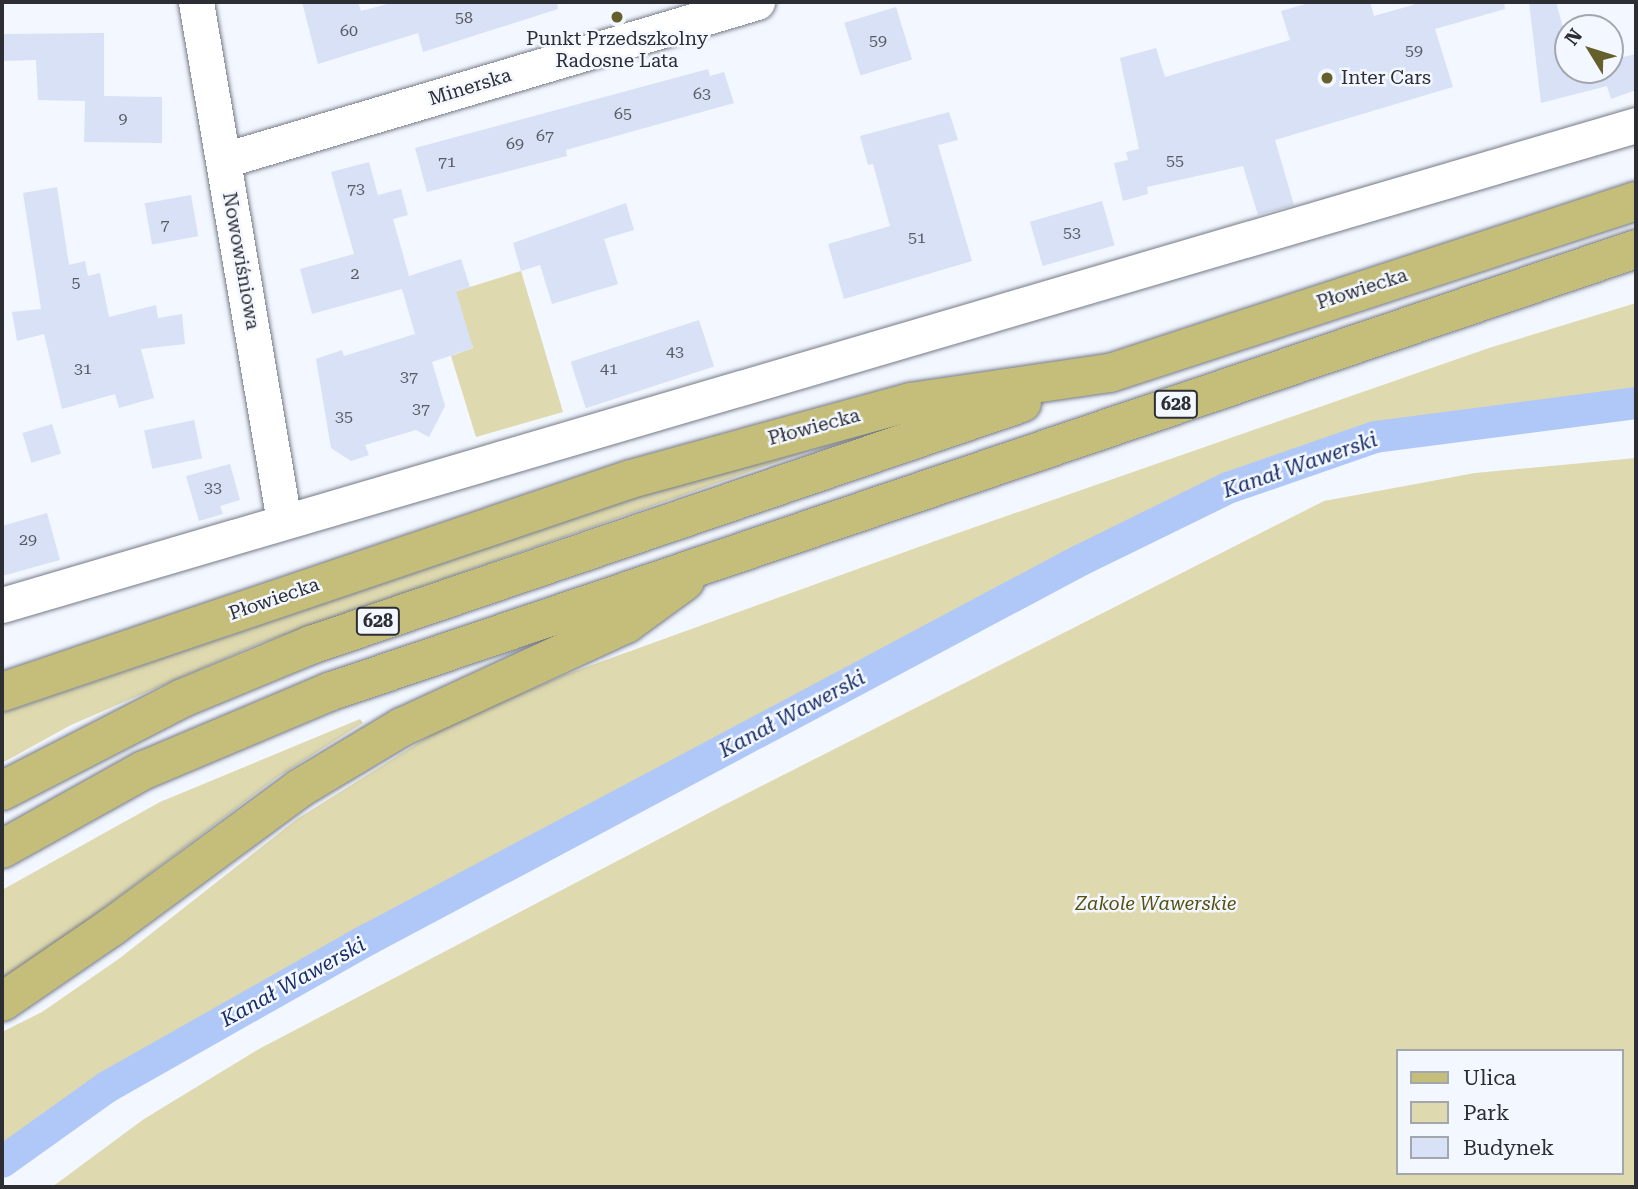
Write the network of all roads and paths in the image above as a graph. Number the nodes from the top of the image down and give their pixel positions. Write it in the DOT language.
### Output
graph roads {
  1 [pos="196,2"];
  2 [pos="757,2"];
  3 [pos="1636,125"];
  4 [pos="224,160"];
  5 [pos="1636,201"];
  6 [pos="1636,249"];
  7 [pos="1110,373"];
  8 [pos="284,521"];
  9 [pos="715,559"];
  10 [pos="2,605"];
  11 [pos="2,692"];
  12 [pos="2,791"];
  13 [pos="2,849"];
  14 [pos="2,1002"];
  1 -- 4 [label="street, Nowowiśniowa"];
  2 -- 4 [label="street, Minerska"];
  3 -- 8 [label="street"];
  4 -- 8 [label="street, Nowowiśniowa"];
  5 -- 7 [label="main road, Płowiecka / 628"];
  6 -- 9 [label="main road, 628"];
  7 -- 11 [label="main road, Płowiecka"];
  7 -- 12 [label="main road, 628"];
  8 -- 10 [label="street"];
  9 -- 13 [label="main road, 628"];
  9 -- 14 [label="main road"];
}
